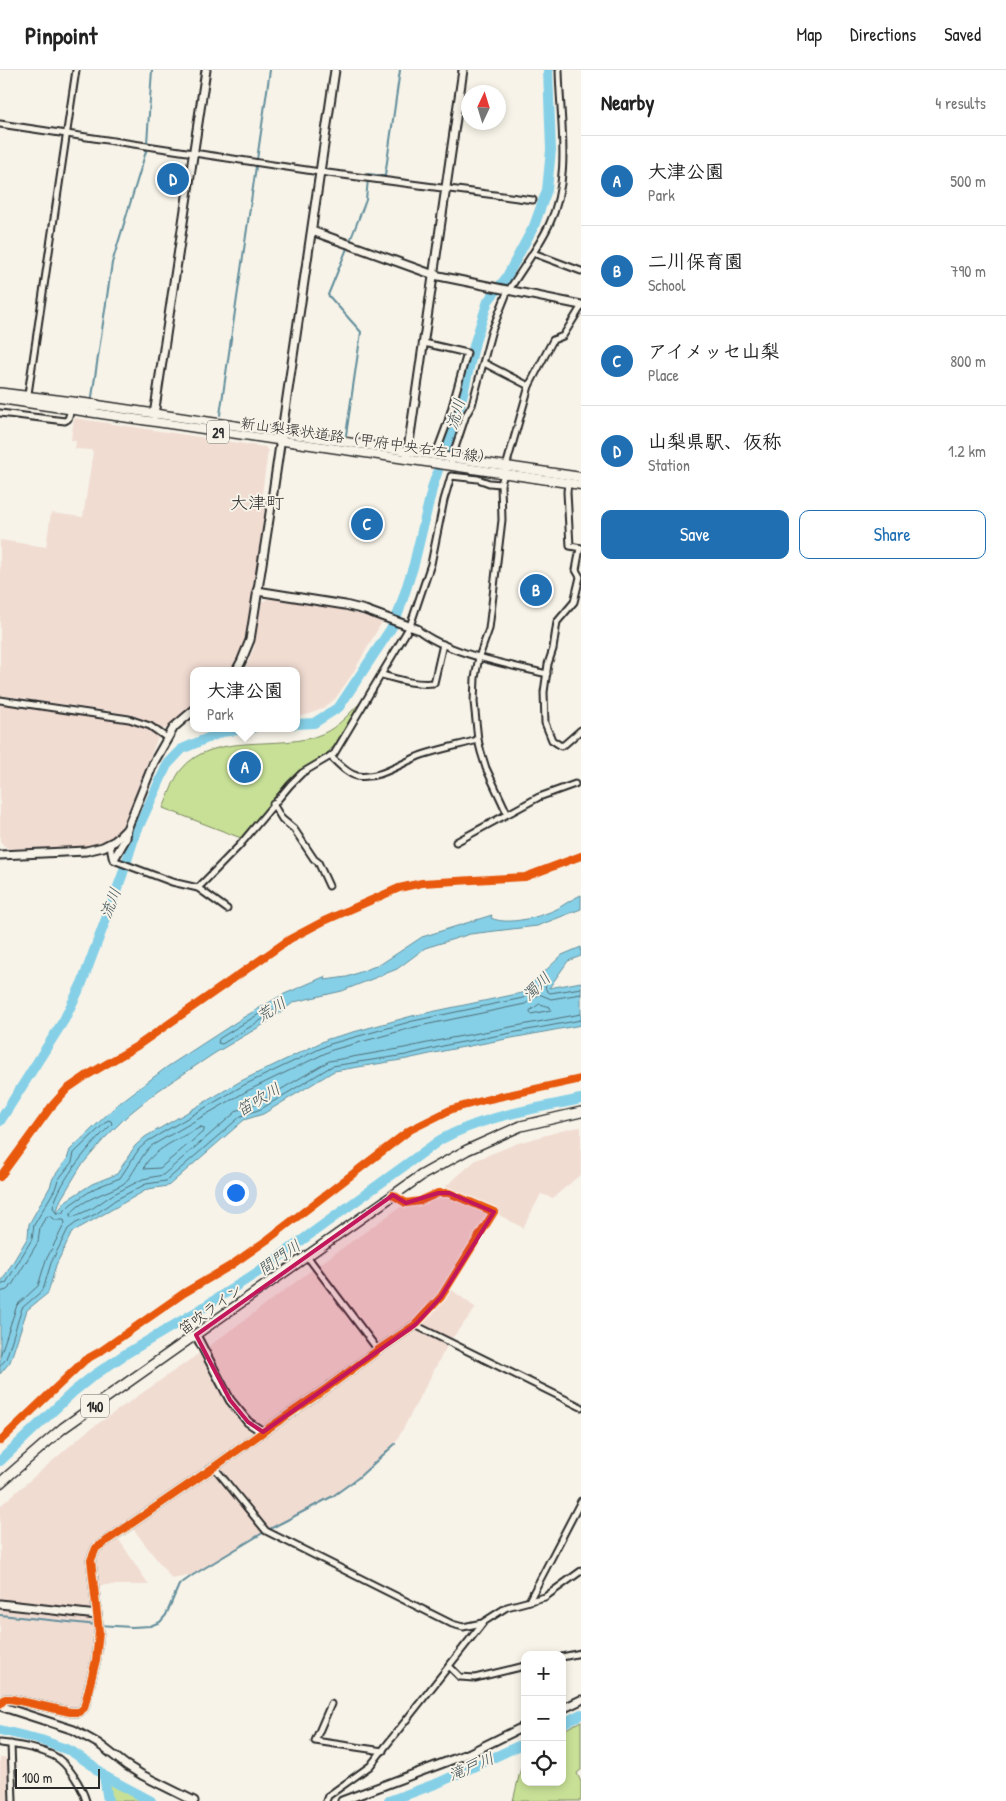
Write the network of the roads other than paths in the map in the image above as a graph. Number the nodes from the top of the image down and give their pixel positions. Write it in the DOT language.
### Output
graph roads {
  1 [pos="76,70"];
  2 [pos="206,70"];
  3 [pos="335,70"];
  4 [pos="464,70"];
  5 [pos="559,70"];
  6 [pos="0,124"];
  7 [pos="66,134"];
  8 [pos="194,152"];
  9 [pos="320,172"];
  10 [pos="446,188"];
  11 [pos="533,200"];
  12 [pos="312,230"];
  13 [pos="532,253"];
  14 [pos="581,271"];
  15 [pos="434,275"];
  16 [pos="508,290"];
  17 [pos="581,306"];
  18 [pos="424,343"];
  19 [pos="484,363"];
  20 [pos="529,386"];
  21 [pos="0,390"];
  22 [pos="0,393"];
  23 [pos="28,394"];
  24 [pos="0,399"];
  25 [pos="97,405"];
  26 [pos="71,410"];
  27 [pos="0,412"];
  28 [pos="154,415"];
  29 [pos="282,433"];
  30 [pos="280,442"];
  31 [pos="407,456"];
  32 [pos="437,459"];
  33 [pos="449,462"];
  34 [pos="504,470"];
  35 [pos="581,477"];
  36 [pos="568,483"];
  37 [pos="501,484"];
  38 [pos="581,485"];
  39 [pos="580,548"];
  40 [pos="257,591"];
  41 [pos="410,626"];
  42 [pos="443,644"];
  43 [pos="479,657"];
  44 [pos="238,667"];
  45 [pos="547,674"];
  46 [pos="382,675"];
  47 [pos="0,700"];
  48 [pos="190,713"];
  49 [pos="581,730"];
  50 [pos="167,738"];
  51 [pos="478,740"];
  52 [pos="330,756"];
  53 [pos="575,784"];
  54 [pos="274,804"];
  55 [pos="507,813"];
  56 [pos="127,829"];
  57 [pos="456,842"];
  58 [pos="110,844"];
  59 [pos="0,854"];
  60 [pos="114,859"];
  61 [pos="329,886"];
  62 [pos="198,888"];
  63 [pos="227,909"];
  64 [pos="581,1079"];
  65 [pos="581,1112"];
  66 [pos="393,1195"];
  67 [pos="307,1256"];
  68 [pos="415,1325"];
  69 [pos="196,1335"];
  70 [pos="378,1350"];
  71 [pos="581,1407"];
  72 [pos="263,1432"];
  73 [pos="0,1441"];
  74 [pos="214,1467"];
  75 [pos="0,1483"];
  76 [pos="581,1501"];
  77 [pos="581,1571"];
  78 [pos="529,1601"];
  79 [pos="0,1604"];
  80 [pos="97,1615"];
  81 [pos="482,1623"];
  82 [pos="581,1653"];
  83 [pos="566,1657"];
  84 [pos="449,1666"];
  85 [pos="521,1667"];
  86 [pos="581,1700"];
  87 [pos="331,1704"];
  88 [pos="0,1705"];
  89 [pos="566,1707"];
  90 [pos="521,1728"];
  91 [pos="0,1743"];
  92 [pos="11,1744"];
  93 [pos="383,1751"];
  94 [pos="13,1801"];
  95 [pos="86,1801"];
  96 [pos="194,1801"];
  97 [pos="326,1801"];
  98 [pos="342,1801"];
  1 -- 7 [label="street"];
  2 -- 8 [label="street"];
  3 -- 9 [label="street"];
  4 -- 10 [label="street"];
  5 -- 13 [label="street"];
  6 -- 7 [label="street"];
  7 -- 8 [label="street"];
  7 -- 23 [label="street"];
  8 -- 9 [label="street"];
  8 -- 28 [label="street"];
  9 -- 10 [label="street"];
  9 -- 12 [label="street"];
  10 -- 11 [label="street"];
  10 -- 15 [label="street"];
  12 -- 15 [label="street"];
  12 -- 29 [label="street"];
  13 -- 14 [label="street"];
  13 -- 16 [label="street"];
  15 -- 16 [label="street"];
  15 -- 18 [label="street"];
  16 -- 17 [label="street"];
  16 -- 19 [label="street"];
  17 -- 20 [label="street"];
  18 -- 31 [label="street"];
  18 -- 32 [label="street"];
  19 -- 20 [label="street"];
  19 -- 33 [label="street"];
  20 -- 34 [label="street"];
  21 -- 23 [label="main road, 新山梨環状道路（甲府中央右左口線）"];
  22 -- 25 [label="highway"];
  23 -- 25 [label="main road, 新山梨環状道路（甲府中央右左口線）"];
  24 -- 26 [label="main road, 新山梨環状道路（甲府中央右左口線） / 29"];
  25 -- 28 [label="main road, 新山梨環状道路（甲府中央右左口線） / 29"];
  26 -- 27 [label="street"];
  26 -- 30 [label="main road, 新山梨環状道路（甲府中央右左口線） / 29"];
  28 -- 29 [label="main road, 新山梨環状道路（甲府中央右左口線） / 29"];
  29 -- 30 [label="street"];
  29 -- 31 [label="main road, 新山梨環状道路（甲府中央右左口線） / 29"];
  30 -- 31 [label="main road, 新山梨環状道路（甲府中央右左口線） / 29"];
  30 -- 40 [label="street"];
  31 -- 32 [label="main road, 新山梨環状道路（甲府中央右左口線） / 29"];
  32 -- 33 [label="main road, 新山梨環状道路（甲府中央右左口線） / 29"];
  33 -- 34 [label="main road, 新山梨環状道路（甲府中央右左口線） / 29"];
  34 -- 35 [label="main road, 新山梨環状道路（甲府中央右左口線） / 29"];
  34 -- 36 [label="main road, 新山梨環状道路（甲府中央右左口線） / 29"];
  34 -- 37 [label="street"];
  36 -- 38 [label="main road, 新山梨環状道路（甲府中央右左口線） / 29"];
  36 -- 39 [label="street"];
  37 -- 41 [label="street"];
  37 -- 43 [label="street"];
  39 -- 45 [label="street"];
  40 -- 41 [label="street"];
  40 -- 44 [label="street"];
  41 -- 42 [label="street"];
  41 -- 46 [label="street"];
  42 -- 43 [label="street"];
  42 -- 46 [label="street"];
  43 -- 45 [label="street"];
  43 -- 51 [label="street"];
  45 -- 49 [label="street"];
  46 -- 52 [label="street"];
  47 -- 50 [label="street"];
  48 -- 50 [label="street"];
  50 -- 56 [label="street"];
  51 -- 52 [label="street"];
  51 -- 55 [label="street"];
  52 -- 54 [label="street"];
  53 -- 55 [label="street"];
  54 -- 61 [label="street"];
  54 -- 62 [label="street"];
  55 -- 57 [label="street"];
  56 -- 58 [label="street"];
  56 -- 60 [label="street"];
  58 -- 59 [label="street"];
  58 -- 60 [label="street"];
  60 -- 62 [label="street"];
  62 -- 63 [label="street"];
  64 -- 73 [label="street"];
  65 -- 66 [label="highway, 笛吹ライン / 140"];
  66 -- 67 [label="highway, 笛吹ライン / 140"];
  66 -- 68 [label="street"];
  67 -- 69 [label="highway, 笛吹ライン / 140"];
  67 -- 70 [label="street"];
  68 -- 70 [label="street"];
  68 -- 71 [label="street"];
  69 -- 72 [label="street"];
  69 -- 75 [label="highway, 笛吹ライン / 140"];
  70 -- 72 [label="street"];
  72 -- 74 [label="street"];
  74 -- 80 [label="street"];
  74 -- 81 [label="street"];
  76 -- 78 [label="street"];
  77 -- 78 [label="street"];
  78 -- 81 [label="street"];
  79 -- 80 [label="street"];
  80 -- 88 [label="street"];
  81 -- 84 [label="street"];
  82 -- 83 [label="street"];
  84 -- 85 [label="street"];
  84 -- 93 [label="street"];
  86 -- 89 [label="street"];
  87 -- 93 [label="street"];
  88 -- 96 [label="street"];
  90 -- 98 [label="street"];
  91 -- 92 [label="street"];
  92 -- 94 [label="street"];
  92 -- 95 [label="street"];
  93 -- 97 [label="street"];
}
